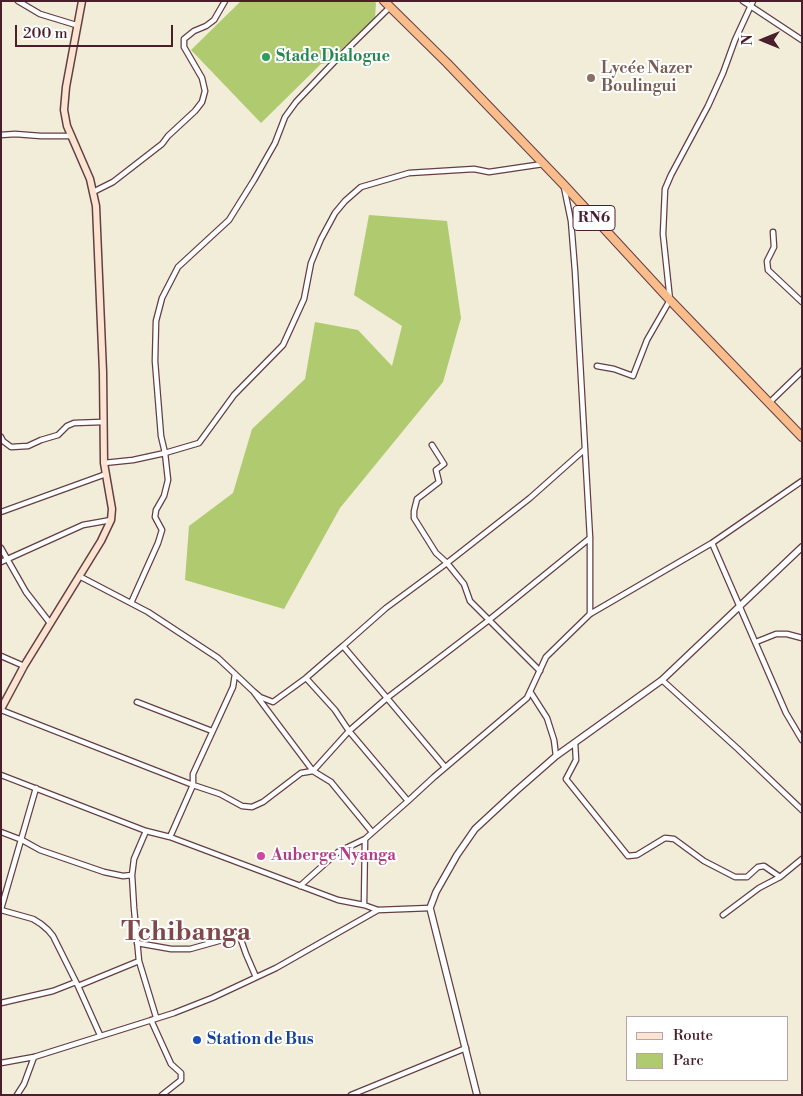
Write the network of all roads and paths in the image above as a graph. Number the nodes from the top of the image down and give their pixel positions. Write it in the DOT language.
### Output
graph roads {
  1 [pos="18,1"];
  2 [pos="82,1"];
  3 [pos="225,1"];
  4 [pos="743,1"];
  5 [pos="752,3"];
  6 [pos="387,4"];
  7 [pos="76,25"];
  8 [pos="802,40"];
  9 [pos="1,135"];
  10 [pos="72,136"];
  11 [pos="543,164"];
  12 [pos="563,184"];
  13 [pos="93,192"];
  14 [pos="773,232"];
  15 [pos="670,300"];
  16 [pos="802,302"];
  17 [pos="597,366"];
  18 [pos="802,371"];
  19 [pos="769,403"];
  20 [pos="103,422"];
  21 [pos="1,436"];
  22 [pos="802,437"];
  23 [pos="432,445"];
  24 [pos="585,449"];
  25 [pos="165,453"];
  26 [pos="104,463"];
  27 [pos="106,474"];
  28 [pos="802,481"];
  29 [pos="1,512"];
  30 [pos="111,520"];
  31 [pos="590,538"];
  32 [pos="712,543"];
  33 [pos="802,547"];
  34 [pos="1,548"];
  35 [pos="7,560"];
  36 [pos="1,562"];
  37 [pos="447,563"];
  38 [pos="79,576"];
  39 [pos="131,603"];
  40 [pos="739,606"];
  41 [pos="590,614"];
  42 [pos="489,620"];
  43 [pos="50,623"];
  44 [pos="802,638"];
  45 [pos="756,642"];
  46 [pos="343,646"];
  47 [pos="1,656"];
  48 [pos="24,666"];
  49 [pos="540,671"];
  50 [pos="235,674"];
  51 [pos="306,678"];
  52 [pos="662,680"];
  53 [pos="253,691"];
  54 [pos="531,693"];
  55 [pos="387,698"];
  56 [pos="137,702"];
  57 [pos="1,709"];
  58 [pos="212,731"];
  59 [pos="349,732"];
  60 [pos="802,740"];
  61 [pos="575,743"];
  62 [pos="556,756"];
  63 [pos="445,767"];
  64 [pos="313,771"];
  65 [pos="1,775"];
  66 [pos="193,785"];
  67 [pos="36,788"];
  68 [pos="408,802"];
  69 [pos="795,802"];
  70 [pos="802,802"];
  71 [pos="802,810"];
  72 [pos="146,831"];
  73 [pos="1,832"];
  74 [pos="372,832"];
  75 [pos="170,837"];
  76 [pos="365,839"];
  77 [pos="22,840"];
  78 [pos="802,859"];
  79 [pos="132,875"];
  80 [pos="780,877"];
  81 [pos="300,886"];
  82 [pos="364,905"];
  83 [pos="430,908"];
  84 [pos="1,910"];
  85 [pos="378,910"];
  86 [pos="723,915"];
  87 [pos="137,943"];
  88 [pos="139,962"];
  89 [pos="256,977"];
  90 [pos="77,984"];
  91 [pos="1,1003"];
  92 [pos="154,1019"];
  93 [pos="100,1035"];
  94 [pos="466,1048"];
  95 [pos="34,1057"];
  96 [pos="1,1063"];
  97 [pos="17,1095"];
  98 [pos="162,1095"];
  99 [pos="351,1095"];
  100 [pos="477,1095"];
  1 -- 7 [label="street"];
  2 -- 7 [label="main road"];
  3 -- 13 [label="street"];
  4 -- 5 [label="street"];
  5 -- 8 [label="street"];
  5 -- 15 [label="street"];
  6 -- 11 [label="highway, RN6"];
  6 -- 25 [label="street"];
  7 -- 10 [label="main road"];
  9 -- 10 [label="street"];
  10 -- 13 [label="main road"];
  11 -- 12 [label="highway, RN6"];
  11 -- 25 [label="street"];
  12 -- 15 [label="highway, RN6"];
  12 -- 24 [label="street"];
  13 -- 20 [label="main road"];
  14 -- 16 [label="street"];
  15 -- 17 [label="street"];
  15 -- 19 [label="highway, RN6"];
  18 -- 19 [label="street"];
  19 -- 22 [label="highway, RN6"];
  20 -- 21 [label="street"];
  20 -- 26 [label="main road"];
  23 -- 37 [label="street"];
  24 -- 31 [label="street"];
  24 -- 37 [label="street"];
  25 -- 26 [label="street"];
  25 -- 39 [label="street"];
  26 -- 27 [label="main road"];
  27 -- 29 [label="street"];
  27 -- 30 [label="main road"];
  28 -- 32 [label="street"];
  30 -- 35 [label="street"];
  30 -- 38 [label="main road"];
  31 -- 41 [label="street"];
  31 -- 42 [label="street"];
  32 -- 40 [label="street"];
  32 -- 41 [label="street"];
  33 -- 40 [label="street"];
  34 -- 35 [label="street"];
  35 -- 36 [label="street"];
  35 -- 43 [label="street"];
  37 -- 42 [label="street"];
  37 -- 46 [label="street"];
  38 -- 39 [label="street"];
  38 -- 43 [label="main road"];
  39 -- 50 [label="street"];
  40 -- 45 [label="street"];
  40 -- 52 [label="street"];
  41 -- 49 [label="street"];
  42 -- 49 [label="street"];
  42 -- 55 [label="street"];
  43 -- 48 [label="main road"];
  44 -- 45 [label="street"];
  45 -- 60 [label="street"];
  46 -- 51 [label="street"];
  46 -- 55 [label="street"];
  47 -- 48 [label="street"];
  48 -- 57 [label="main road"];
  49 -- 54 [label="street"];
  50 -- 53 [label="street"];
  50 -- 58 [label="street"];
  51 -- 53 [label="street"];
  51 -- 59 [label="street"];
  52 -- 61 [label="street"];
  52 -- 69 [label="street"];
  53 -- 64 [label="street"];
  54 -- 62 [label="street"];
  54 -- 63 [label="street"];
  55 -- 59 [label="street"];
  55 -- 63 [label="street"];
  56 -- 58 [label="street"];
  57 -- 66 [label="street"];
  58 -- 66 [label="street"];
  59 -- 64 [label="street"];
  59 -- 68 [label="street"];
  61 -- 62 [label="street"];
  61 -- 80 [label="street"];
  62 -- 83 [label="street"];
  63 -- 68 [label="street"];
  64 -- 66 [label="street"];
  64 -- 74 [label="street"];
  65 -- 67 [label="street"];
  66 -- 75 [label="street"];
  67 -- 72 [label="street"];
  67 -- 77 [label="street"];
  68 -- 74 [label="street"];
  69 -- 70 [label="street"];
  69 -- 71 [label="street"];
  72 -- 75 [label="street"];
  72 -- 79 [label="street"];
  73 -- 77 [label="street"];
  74 -- 76 [label="street"];
  75 -- 81 [label="street"];
  76 -- 81 [label="street"];
  76 -- 82 [label="street"];
  77 -- 79 [label="street"];
  77 -- 84 [label="street"];
  78 -- 80 [label="street"];
  79 -- 87 [label="street"];
  80 -- 86 [label="street"];
  81 -- 82 [label="street"];
  82 -- 85 [label="street"];
  83 -- 85 [label="street"];
  83 -- 94 [label="street"];
  84 -- 90 [label="street"];
  85 -- 89 [label="street"];
  87 -- 88 [label="street"];
  87 -- 89 [label="street"];
  88 -- 90 [label="street"];
  88 -- 92 [label="street"];
  89 -- 92 [label="street"];
  90 -- 91 [label="street"];
  90 -- 93 [label="street"];
  92 -- 93 [label="street"];
  92 -- 98 [label="street"];
  93 -- 95 [label="street"];
  94 -- 99 [label="street"];
  94 -- 100 [label="street"];
  95 -- 96 [label="street"];
  95 -- 97 [label="street"];
}
